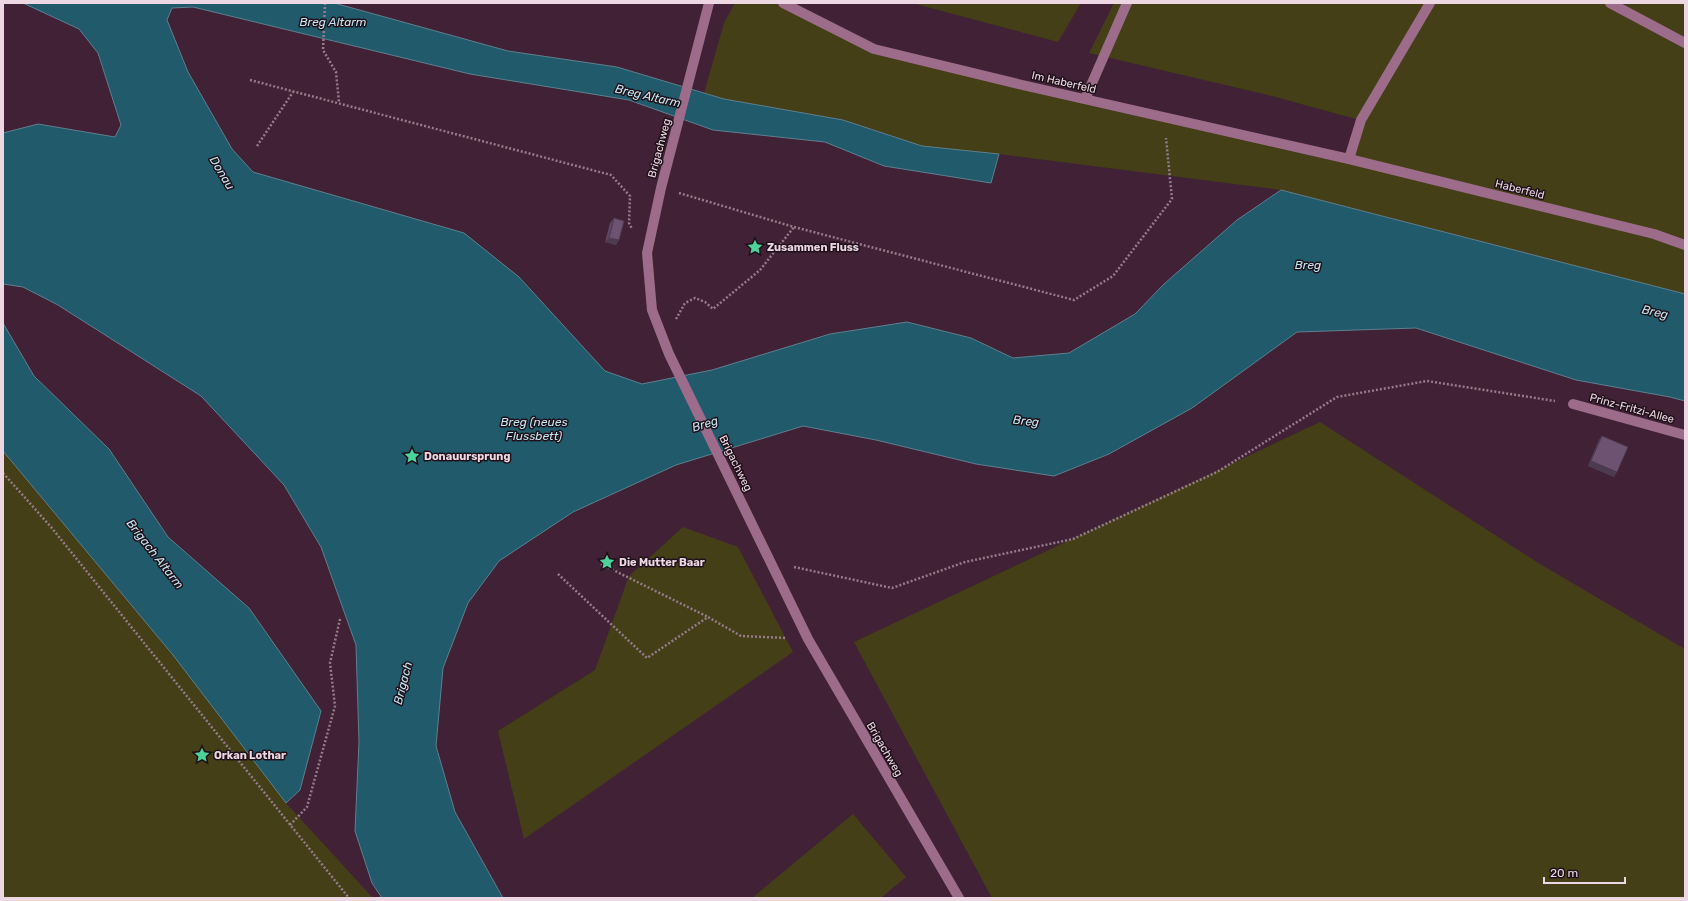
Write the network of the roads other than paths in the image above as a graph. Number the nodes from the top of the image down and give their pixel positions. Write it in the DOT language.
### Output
graph roads {
  1 [pos="709,3"];
  2 [pos="783,3"];
  3 [pos="1127,3"];
  4 [pos="1430,3"];
  5 [pos="1610,3"];
  6 [pos="1685,43"];
  7 [pos="1085,99"];
  8 [pos="1349,159"];
  9 [pos="1685,245"];
  10 [pos="1573,404"];
  11 [pos="1685,435"];
  12 [pos="959,898"];
  1 -- 12 [label="street, Brigachweg"];
  2 -- 7 [label="street, Im Haberfeld"];
  3 -- 7 [label="street"];
  4 -- 8 [label="street"];
  5 -- 6 [label="street"];
  7 -- 8 [label="street, Im Haberfeld"];
  8 -- 9 [label="street, Haberfeld"];
  10 -- 11 [label="street, Prinz-Fritzi-Allee"];
}
